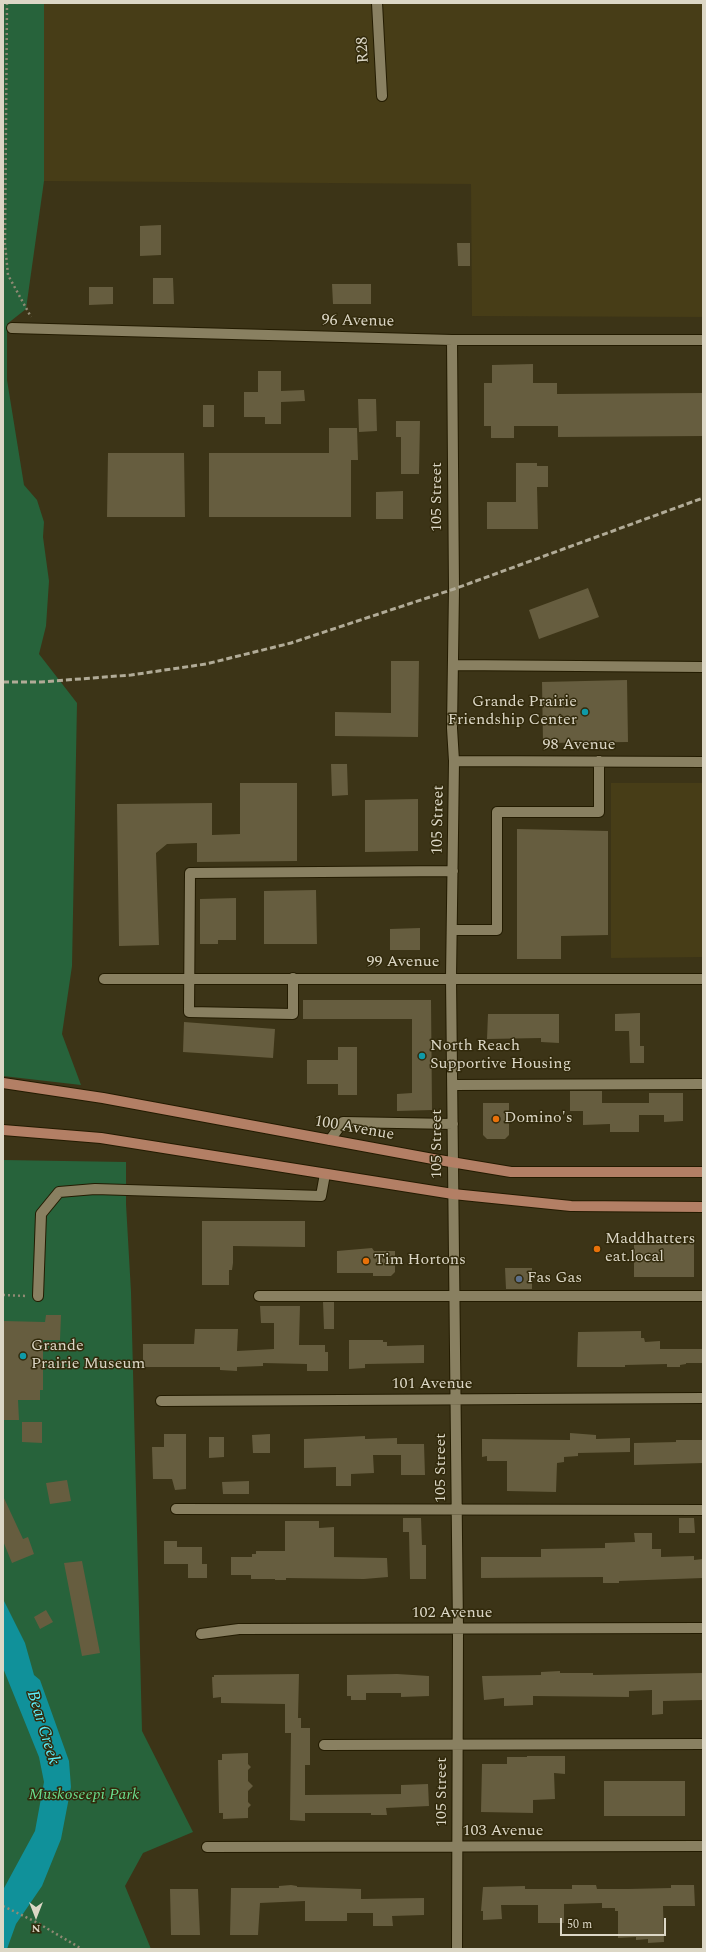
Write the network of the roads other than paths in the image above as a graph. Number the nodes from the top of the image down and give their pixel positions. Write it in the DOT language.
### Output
graph roads {
  1 [pos="377,3"];
  2 [pos="382,96"];
  3 [pos="12,328"];
  4 [pos="452,340"];
  5 [pos="703,340"];
  6 [pos="453,666"];
  7 [pos="703,666"];
  8 [pos="454,760"];
  9 [pos="599,761"];
  10 [pos="703,762"];
  11 [pos="453,871"];
  12 [pos="452,930"];
  13 [pos="293,978"];
  14 [pos="451,978"];
  15 [pos="104,979"];
  16 [pos="190,979"];
  17 [pos="703,979"];
  18 [pos="3,1083"];
  19 [pos="453,1084"];
  20 [pos="703,1084"];
  21 [pos="453,1124"];
  22 [pos="3,1130"];
  23 [pos="330,1140"];
  24 [pos="454,1163"];
  25 [pos="703,1172"];
  26 [pos="325,1174"];
  27 [pos="453,1194"];
  28 [pos="703,1207"];
  29 [pos="38,1296"];
  30 [pos="259,1296"];
  31 [pos="455,1296"];
  32 [pos="703,1296"];
  33 [pos="703,1398"];
  34 [pos="456,1400"];
  35 [pos="161,1401"];
  36 [pos="176,1509"];
  37 [pos="457,1510"];
  38 [pos="703,1510"];
  39 [pos="703,1628"];
  40 [pos="458,1629"];
  41 [pos="201,1634"];
  42 [pos="703,1744"];
  43 [pos="324,1745"];
  44 [pos="458,1745"];
  45 [pos="703,1846"];
  46 [pos="207,1847"];
  47 [pos="458,1847"];
  48 [pos="457,1949"];
  1 -- 2 [label="street, R28"];
  3 -- 4 [label="street, 96 Avenue"];
  4 -- 5 [label="street, 96 Avenue"];
  4 -- 6 [label="street, 105 Street"];
  6 -- 7 [label="street"];
  6 -- 8 [label="street, 105 Street"];
  8 -- 9 [label="street, 98 Avenue"];
  8 -- 11 [label="street, 105 Street"];
  9 -- 10 [label="street, 98 Avenue"];
  9 -- 12 [label="street"];
  11 -- 12 [label="street, 105 Street"];
  11 -- 16 [label="street"];
  12 -- 14 [label="street, 105 Street"];
  13 -- 14 [label="street, 99 Avenue"];
  13 -- 16 [label="street, 99 Avenue"];
  13 -- 16 [label="street"];
  14 -- 17 [label="street, 99 Avenue"];
  14 -- 19 [label="street, 105 Street"];
  15 -- 16 [label="street, 99 Avenue"];
  18 -- 23 [label="main road, 100 Avenue"];
  19 -- 20 [label="street"];
  19 -- 21 [label="street, 105 Street"];
  21 -- 23 [label="street"];
  21 -- 24 [label="street, 105 Street"];
  22 -- 26 [label="main road"];
  23 -- 24 [label="main road, 100 Avenue"];
  24 -- 25 [label="main road, 100 Avenue"];
  24 -- 27 [label="street, 105 Street"];
  26 -- 27 [label="main road"];
  26 -- 29 [label="street"];
  27 -- 28 [label="main road"];
  27 -- 31 [label="street, 105 Street"];
  30 -- 31 [label="street"];
  31 -- 32 [label="street"];
  31 -- 34 [label="street, 105 Street"];
  33 -- 34 [label="street, 101 Avenue"];
  34 -- 35 [label="street, 101 Avenue"];
  34 -- 37 [label="street, 105 Street"];
  36 -- 37 [label="street"];
  37 -- 38 [label="street"];
  37 -- 40 [label="street, 105 Street"];
  39 -- 40 [label="street, 102 Avenue"];
  40 -- 41 [label="street, 102 Avenue"];
  40 -- 44 [label="street, 105 Street"];
  42 -- 44 [label="street"];
  43 -- 44 [label="street"];
  44 -- 47 [label="street, 105 Street"];
  45 -- 47 [label="street, 103 Avenue"];
  46 -- 47 [label="street, 103 Avenue"];
  47 -- 48 [label="street, 105 Street"];
}
